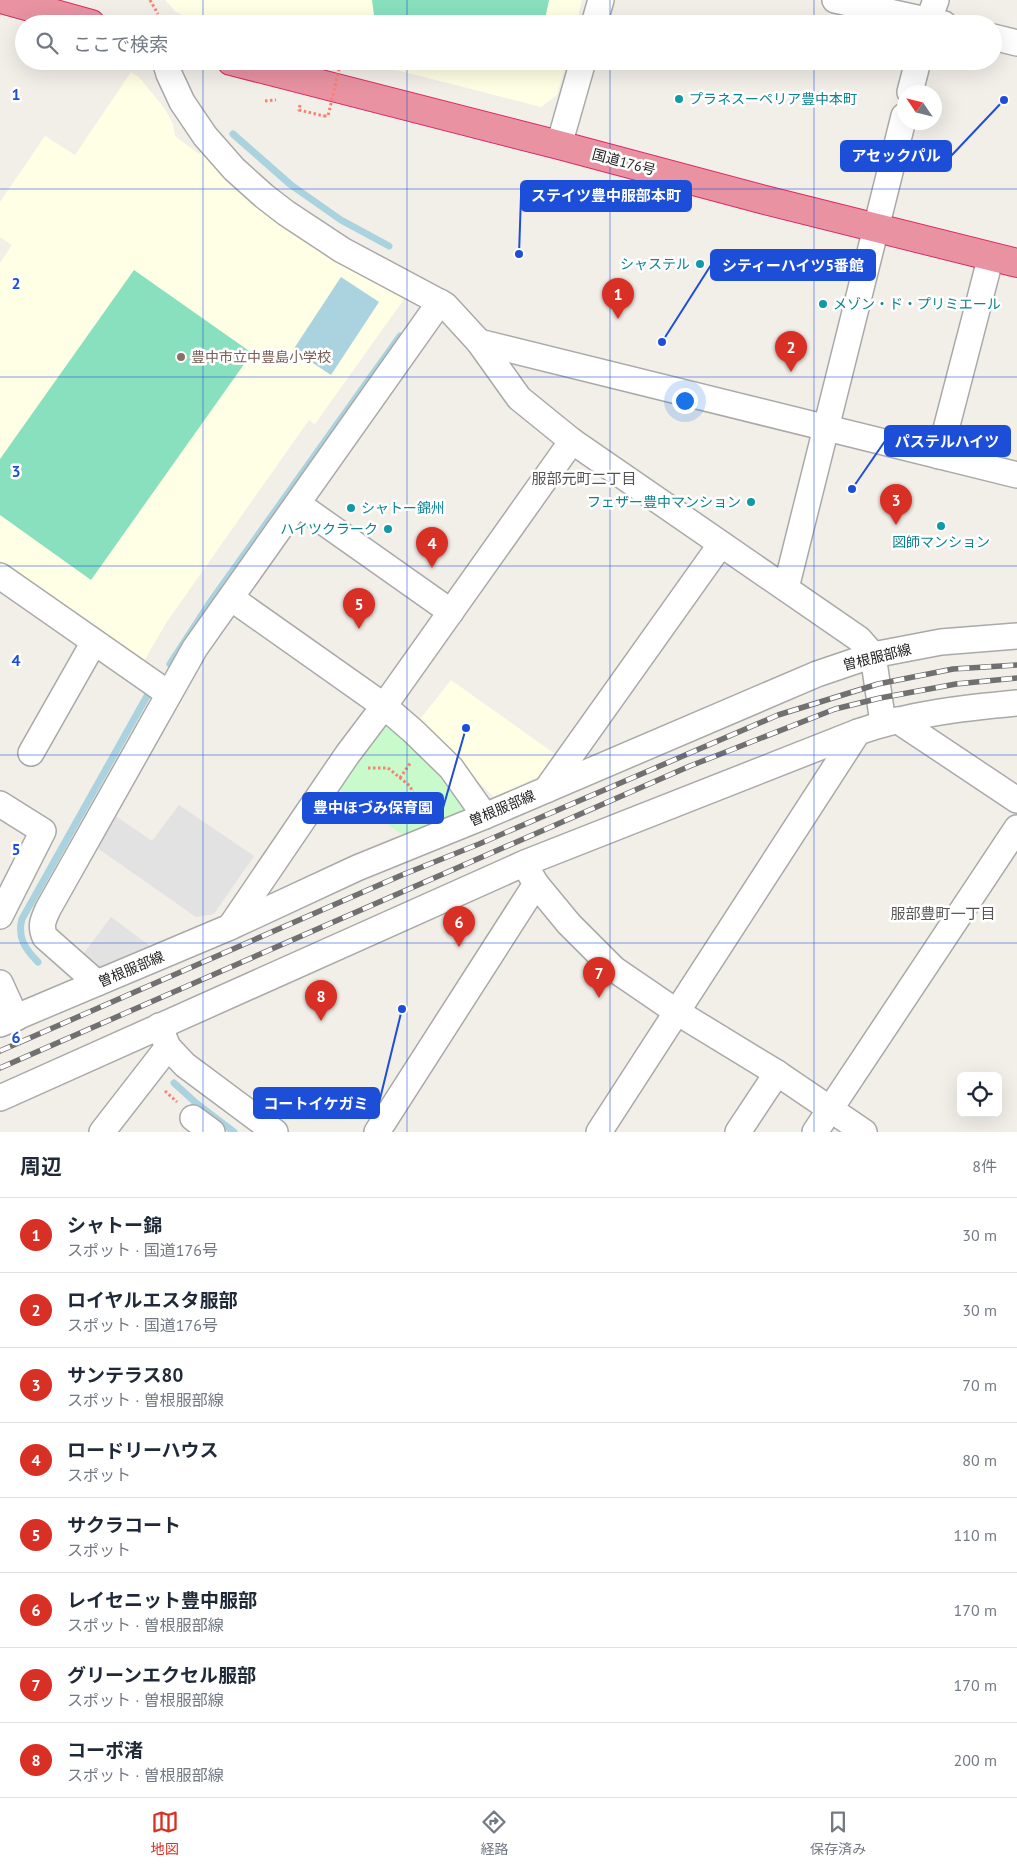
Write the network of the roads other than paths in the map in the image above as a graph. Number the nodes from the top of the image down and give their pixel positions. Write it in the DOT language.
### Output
graph roads {
  1 [pos="5,0"];
  2 [pos="601,0"];
  3 [pos="835,0"];
  4 [pos="59,15"];
  5 [pos="597,15"];
  6 [pos="922,15"];
  7 [pos="1002,39"];
  8 [pos="1017,43"];
  9 [pos="168,70"];
  10 [pos="266,70"];
  11 [pos="580,70"];
  12 [pos="916,70"];
  13 [pos="912,85"];
  14 [pos="901,130"];
  15 [pos="559,145"];
  16 [pos="877,228"];
  17 [pos="991,256"];
  18 [pos="1017,263"];
  19 [pos="440,302"];
  20 [pos="479,342"];
  21 [pos="826,429"];
  22 [pos="572,441"];
  23 [pos="940,456"];
  24 [pos="1017,475"];
  25 [pos="298,504"];
  26 [pos="721,544"];
  27 [pos="0,576"];
  28 [pos="786,588"];
  29 [pos="231,598"];
  30 [pos="450,612"];
  31 [pos="1017,636"];
  32 [pos="94,642"];
  33 [pos="873,655"];
  34 [pos="168,694"];
  35 [pos="1017,703"];
  36 [pos="384,706"];
  37 [pos="890,721"];
  38 [pos="858,732"];
  39 [pos="31,753"];
  40 [pos="546,790"];
  41 [pos="1017,800"];
  42 [pos="0,804"];
  43 [pos="485,816"];
  44 [pos="1017,828"];
  45 [pos="530,874"];
  46 [pos="0,916"];
  47 [pos="230,927"];
  48 [pos="0,983"];
  49 [pos="97,983"];
  50 [pos="678,1012"];
  51 [pos="8,1021"];
  52 [pos="164,1037"];
  53 [pos="777,1073"];
  54 [pos="0,1098"];
  55 [pos="830,1109"];
  56 [pos="102,1132"];
  57 [pos="275,1132"];
  58 [pos="377,1132"];
  59 [pos="599,1132"];
  60 [pos="738,1132"];
  61 [pos="815,1132"];
  62 [pos="864,1132"];
  1 -- 4 [label="highway"];
  2 -- 5 [label="street"];
  3 -- 6 [label="street"];
  7 -- 8 [label="street"];
  9 -- 19 [label="street"];
  10 -- 15 [label="highway, 国道176号"];
  11 -- 15 [label="street"];
  12 -- 13 [label="street"];
  14 -- 16 [label="street"];
  15 -- 16 [label="highway, 国道176号"];
  16 -- 17 [label="highway, 国道176号"];
  16 -- 21 [label="street"];
  17 -- 18 [label="highway, 国道176号"];
  17 -- 23 [label="street"];
  19 -- 20 [label="street"];
  19 -- 25 [label="street"];
  20 -- 21 [label="street"];
  20 -- 22 [label="street"];
  21 -- 23 [label="street"];
  21 -- 28 [label="street"];
  22 -- 26 [label="street"];
  22 -- 30 [label="street"];
  23 -- 24 [label="street"];
  25 -- 29 [label="street"];
  25 -- 30 [label="street"];
  26 -- 28 [label="street"];
  26 -- 40 [label="street"];
  27 -- 32 [label="street"];
  28 -- 33 [label="street"];
  29 -- 34 [label="street"];
  29 -- 36 [label="street"];
  30 -- 36 [label="street"];
  31 -- 33 [label="street, 曽根服部線"];
  32 -- 34 [label="street"];
  32 -- 39 [label="street"];
  33 -- 37 [label="street"];
  33 -- 40 [label="street, 曽根服部線"];
  34 -- 49 [label="street"];
  35 -- 37 [label="street"];
  36 -- 43 [label="street"];
  36 -- 47 [label="street"];
  37 -- 38 [label="street"];
  37 -- 41 [label="street"];
  38 -- 45 [label="street"];
  38 -- 50 [label="street"];
  40 -- 43 [label="street, 曽根服部線"];
  42 -- 46 [label="street"];
  43 -- 47 [label="street, 曽根服部線"];
  44 -- 55 [label="street"];
  45 -- 50 [label="street"];
  45 -- 52 [label="street"];
  45 -- 58 [label="street"];
  47 -- 49 [label="street, 曽根服部線"];
  48 -- 51 [label="street"];
  49 -- 51 [label="street, 曽根服部線"];
  50 -- 53 [label="street"];
  50 -- 59 [label="street"];
  52 -- 54 [label="street"];
  52 -- 56 [label="street"];
  52 -- 57 [label="street"];
  53 -- 55 [label="street"];
  53 -- 60 [label="street"];
  55 -- 61 [label="street"];
  55 -- 62 [label="street"];
}
